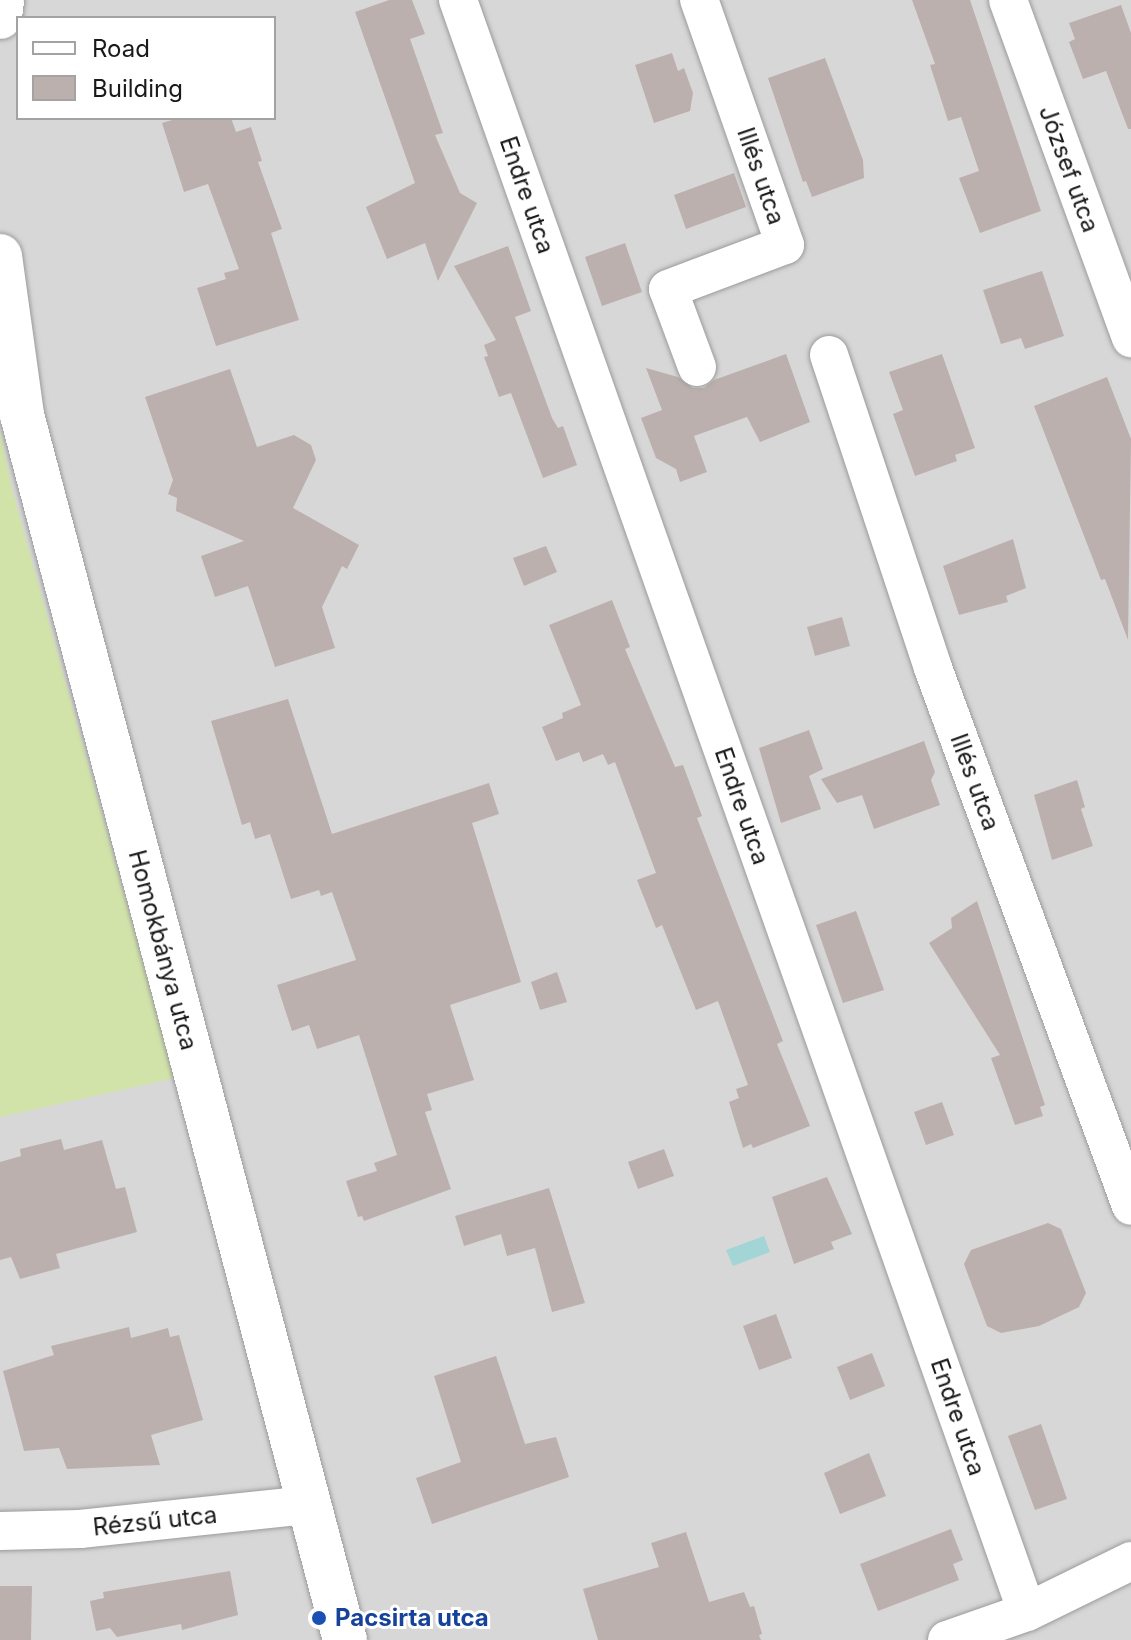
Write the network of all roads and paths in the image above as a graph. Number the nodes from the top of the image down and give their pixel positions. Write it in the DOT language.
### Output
graph roads {
  1 [pos="2,0"];
  2 [pos="458,0"];
  3 [pos="699,0"];
  4 [pos="1008,0"];
  5 [pos="0,17"];
  6 [pos="0,256"];
  7 [pos="1131,338"];
  8 [pos="829,355"];
  9 [pos="697,367"];
  10 [pos="1131,1206"];
  11 [pos="309,1505"];
  12 [pos="0,1531"];
  13 [pos="1131,1561"];
  14 [pos="1027,1612"];
  15 [pos="345,1640"];
  16 [pos="947,1640"];
  1 -- 5 [label="street"];
  2 -- 14 [label="street, Endre utca"];
  3 -- 9 [label="street, Illés utca"];
  4 -- 7 [label="street, József utca"];
  6 -- 11 [label="street, Homokbánya utca"];
  8 -- 10 [label="street, Illés utca"];
  11 -- 12 [label="street, Rézsű utca"];
  11 -- 15 [label="street, Homokbánya utca"];
  13 -- 14 [label="street"];
  14 -- 16 [label="street"];
}
